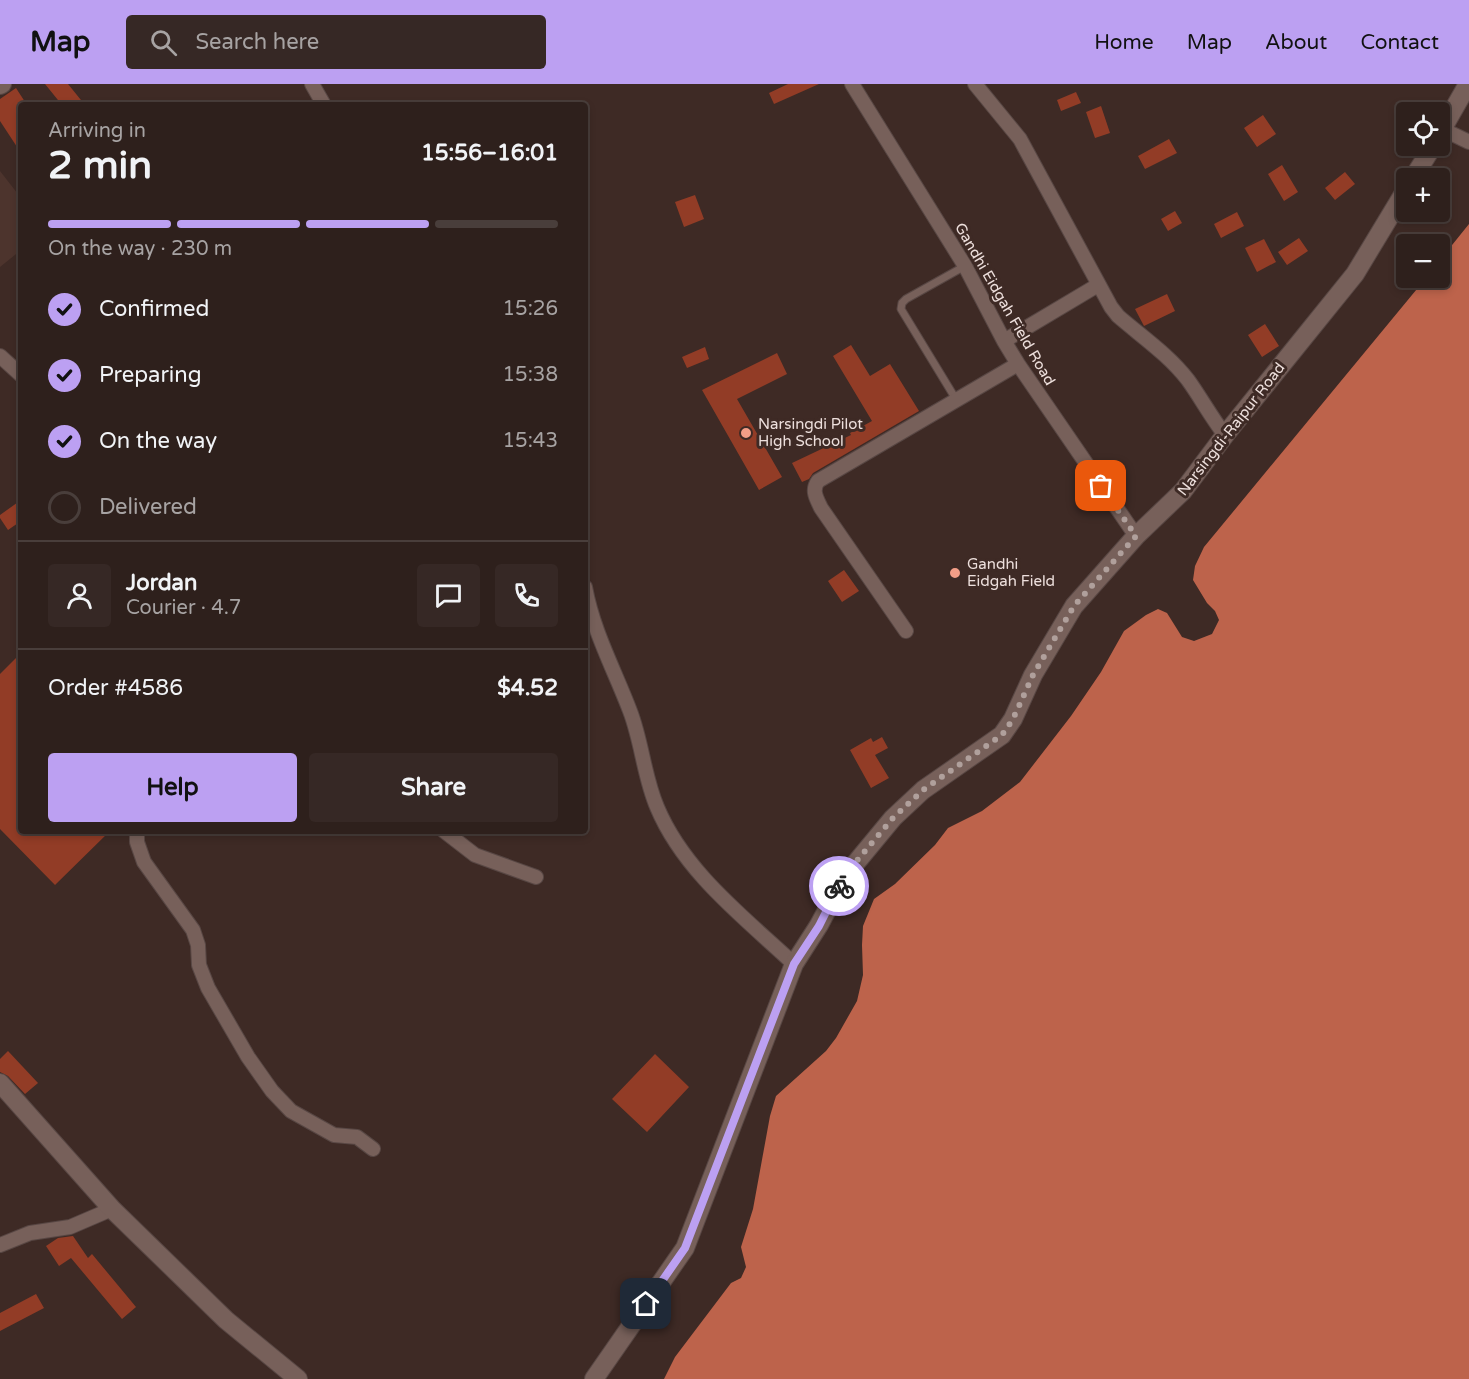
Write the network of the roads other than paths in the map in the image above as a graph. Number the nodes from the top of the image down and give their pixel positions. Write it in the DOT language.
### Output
graph roads {
  1 [pos="312,84"];
  2 [pos="852,84"];
  3 [pos="975,84"];
  4 [pos="1468,84"];
  5 [pos="322,102"];
  6 [pos="1450,115"];
  7 [pos="1450,135"];
  8 [pos="1469,142"];
  9 [pos="1396,206"];
  10 [pos="965,266"];
  11 [pos="1098,285"];
  12 [pos="1004,341"];
  13 [pos="0,356"];
  14 [pos="1018,364"];
  15 [pos="18,372"];
  16 [pos="957,401"];
  17 [pos="1225,435"];
  18 [pos="1136,536"];
  19 [pos="588,600"];
  20 [pos="906,631"];
  21 [pos="137,834"];
  22 [pos="448,834"];
  23 [pos="536,878"];
  24 [pos="794,964"];
  25 [pos="0,1083"];
  26 [pos="374,1149"];
  27 [pos="112,1209"];
  28 [pos="0,1245"];
  29 [pos="298,1379"];
  30 [pos="594,1379"];
  1 -- 5 [label="street"];
  2 -- 10 [label="street, Gandhi Eidgah Field Road"];
  3 -- 11 [label="street"];
  4 -- 6 [label="street"];
  7 -- 8 [label="street"];
  9 -- 17 [label="street, Narsingdi-Raipur Road"];
  10 -- 12 [label="street, Gandhi Eidgah Field Road"];
  10 -- 16 [label="lane"];
  11 -- 12 [label="street"];
  11 -- 17 [label="street"];
  12 -- 14 [label="street, Gandhi Eidgah Field Road"];
  13 -- 15 [label="street"];
  14 -- 16 [label="street"];
  14 -- 18 [label="street, Gandhi Eidgah Field Road"];
  16 -- 20 [label="street"];
  17 -- 18 [label="street, Narsingdi-Raipur Road"];
  18 -- 24 [label="street, Narsingdi-Raipur Road"];
  19 -- 24 [label="street"];
  21 -- 26 [label="street"];
  22 -- 23 [label="street"];
  24 -- 30 [label="street, Narsingdi-Raipur Road"];
  25 -- 27 [label="street"];
  27 -- 28 [label="street"];
  27 -- 29 [label="street"];
}
